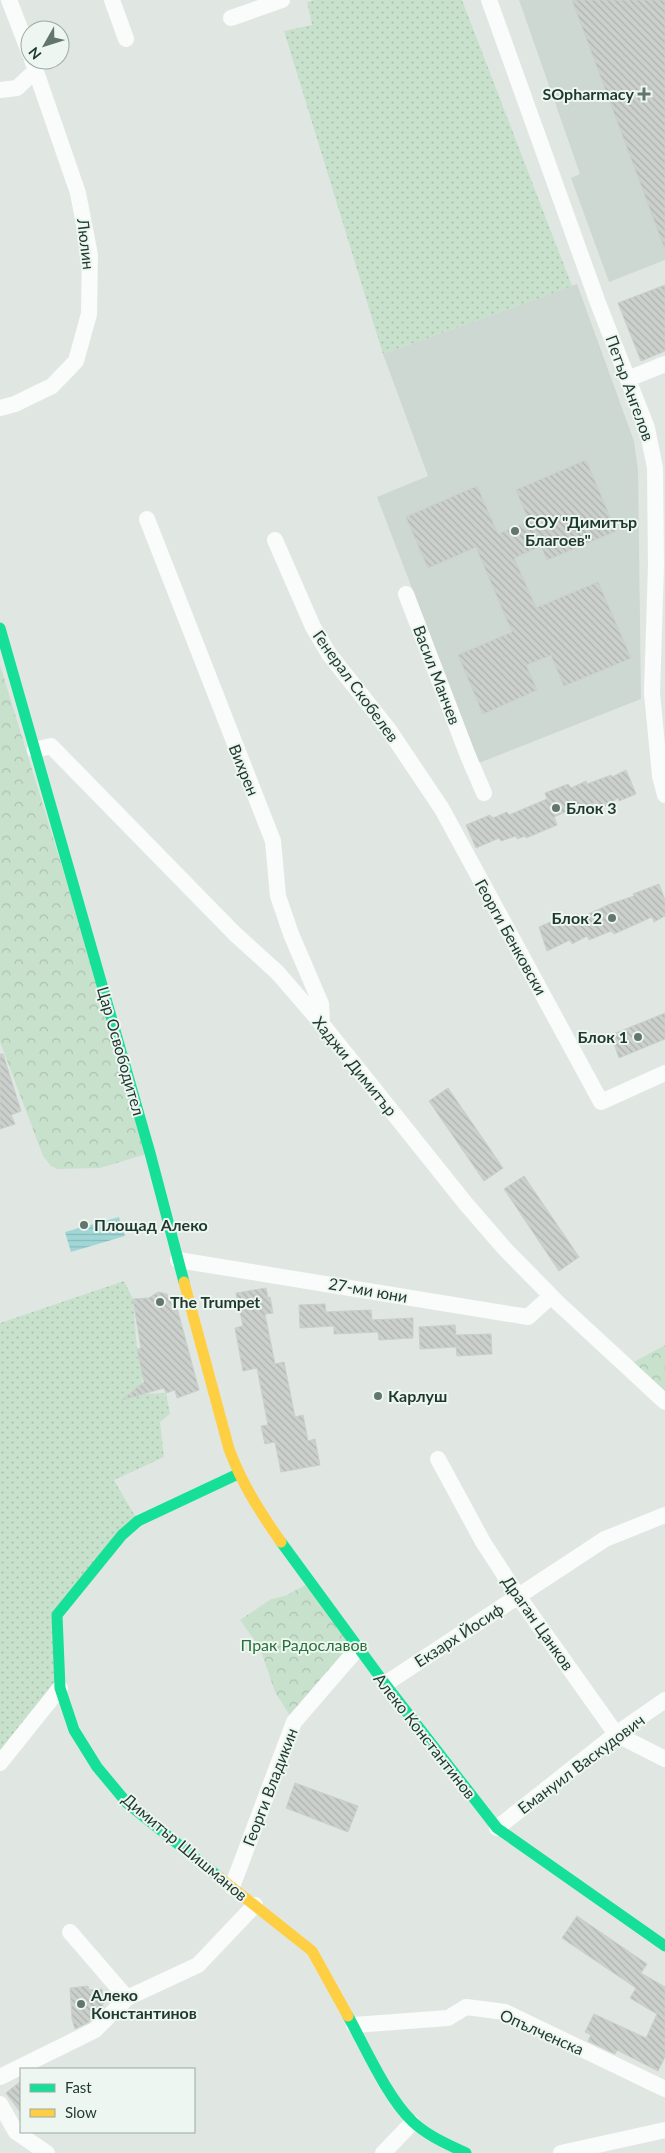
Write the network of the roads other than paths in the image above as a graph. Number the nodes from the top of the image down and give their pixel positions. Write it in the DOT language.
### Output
graph roads {
  1 [pos="9,0"];
  2 [pos="112,0"];
  3 [pos="282,0"];
  4 [pos="489,0"];
  5 [pos="230,18"];
  6 [pos="20,28"];
  7 [pos="126,39"];
  8 [pos="30,70"];
  9 [pos="36,70"];
  10 [pos="0,90"];
  11 [pos="665,364"];
  12 [pos="628,379"];
  13 [pos="0,408"];
  14 [pos="147,519"];
  15 [pos="275,540"];
  16 [pos="660,566"];
  17 [pos="406,594"];
  18 [pos="0,628"];
  19 [pos="36,750"];
  20 [pos="419,773"];
  21 [pos="663,775"];
  22 [pos="484,793"];
  23 [pos="665,795"];
  24 [pos="322,1024"];
  25 [pos="665,1073"];
  26 [pos="178,1260"];
  27 [pos="551,1296"];
  28 [pos="665,1402"];
  29 [pos="438,1460"];
  30 [pos="238,1474"];
  31 [pos="665,1515"];
  32 [pos="518,1596"];
  33 [pos="358,1648"];
  34 [pos="385,1684"];
  35 [pos="60,1688"];
  36 [pos="665,1700"];
  37 [pos="616,1734"];
  38 [pos="665,1759"];
  39 [pos="0,1763"];
  40 [pos="497,1828"];
  41 [pos="232,1887"];
  42 [pos="255,1905"];
  43 [pos="70,1932"];
  44 [pos="665,1946"];
  45 [pos="127,1998"];
  46 [pos="354,2024"];
  47 [pos="0,2077"];
  48 [pos="665,2089"];
  49 [pos="0,2104"];
  50 [pos="412,2123"];
  51 [pos="665,2130"];
  52 [pos="47,2153"];
  53 [pos="383,2153"];
  54 [pos="466,2153"];
  55 [pos="561,2153"];
  1 -- 6 [label="street"];
  2 -- 7 [label="street"];
  3 -- 5 [label="street"];
  4 -- 12 [label="street, Петър Ангелов"];
  8 -- 10 [label="street, Люлин"];
  9 -- 13 [label="street, Люлин"];
  11 -- 12 [label="street"];
  12 -- 16 [label="street, Петър Ангелов"];
  14 -- 24 [label="street, Вихрен"];
  15 -- 20 [label="street, Генерал Скобелев"];
  16 -- 21 [label="street, Петър Ангелов"];
  17 -- 22 [label="street, Васил Манчев"];
  18 -- 19 [label="street, Цар Освободител"];
  19 -- 24 [label="street, Хаджи Димитър"];
  19 -- 26 [label="street, Цар Освободител"];
  20 -- 25 [label="street, Георги Бенковски"];
  21 -- 23 [label="street, Петър Ангелов"];
  24 -- 27 [label="street, Хаджи Димитър"];
  26 -- 27 [label="street, 27-ми юни"];
  26 -- 30 [label="street, Цар Освободител"];
  27 -- 28 [label="street, Хаджи Димитър"];
  29 -- 32 [label="street, Драган Цанков"];
  30 -- 33 [label="street, Алеко Константинов"];
  30 -- 35 [label="street, Димитър Шишманов"];
  31 -- 32 [label="street, Екзарх Йосиф"];
  32 -- 34 [label="street, Екзарх Йосиф"];
  32 -- 37 [label="street, Драган Цанков"];
  33 -- 34 [label="street, Алеко Константинов"];
  33 -- 41 [label="street, Георги Владикин"];
  34 -- 40 [label="street, Алеко Константинов"];
  35 -- 39 [label="street"];
  35 -- 41 [label="street, Димитър Шишманов"];
  36 -- 37 [label="street, Емануил Васкудович"];
  37 -- 38 [label="street, Драган Цанков"];
  37 -- 40 [label="street, Емануил Васкудович"];
  40 -- 44 [label="street, Алеко Константинов"];
  41 -- 42 [label="street, Димитър Шишманов"];
  42 -- 45 [label="street"];
  42 -- 46 [label="street, Димитър Шишманов"];
  43 -- 45 [label="street"];
  45 -- 47 [label="street"];
  46 -- 48 [label="street, Опълченска"];
  46 -- 50 [label="street, Димитър Шишманов"];
  49 -- 52 [label="street"];
  50 -- 53 [label="street"];
  50 -- 54 [label="street, Димитър Шишманов"];
  51 -- 55 [label="street"];
}
